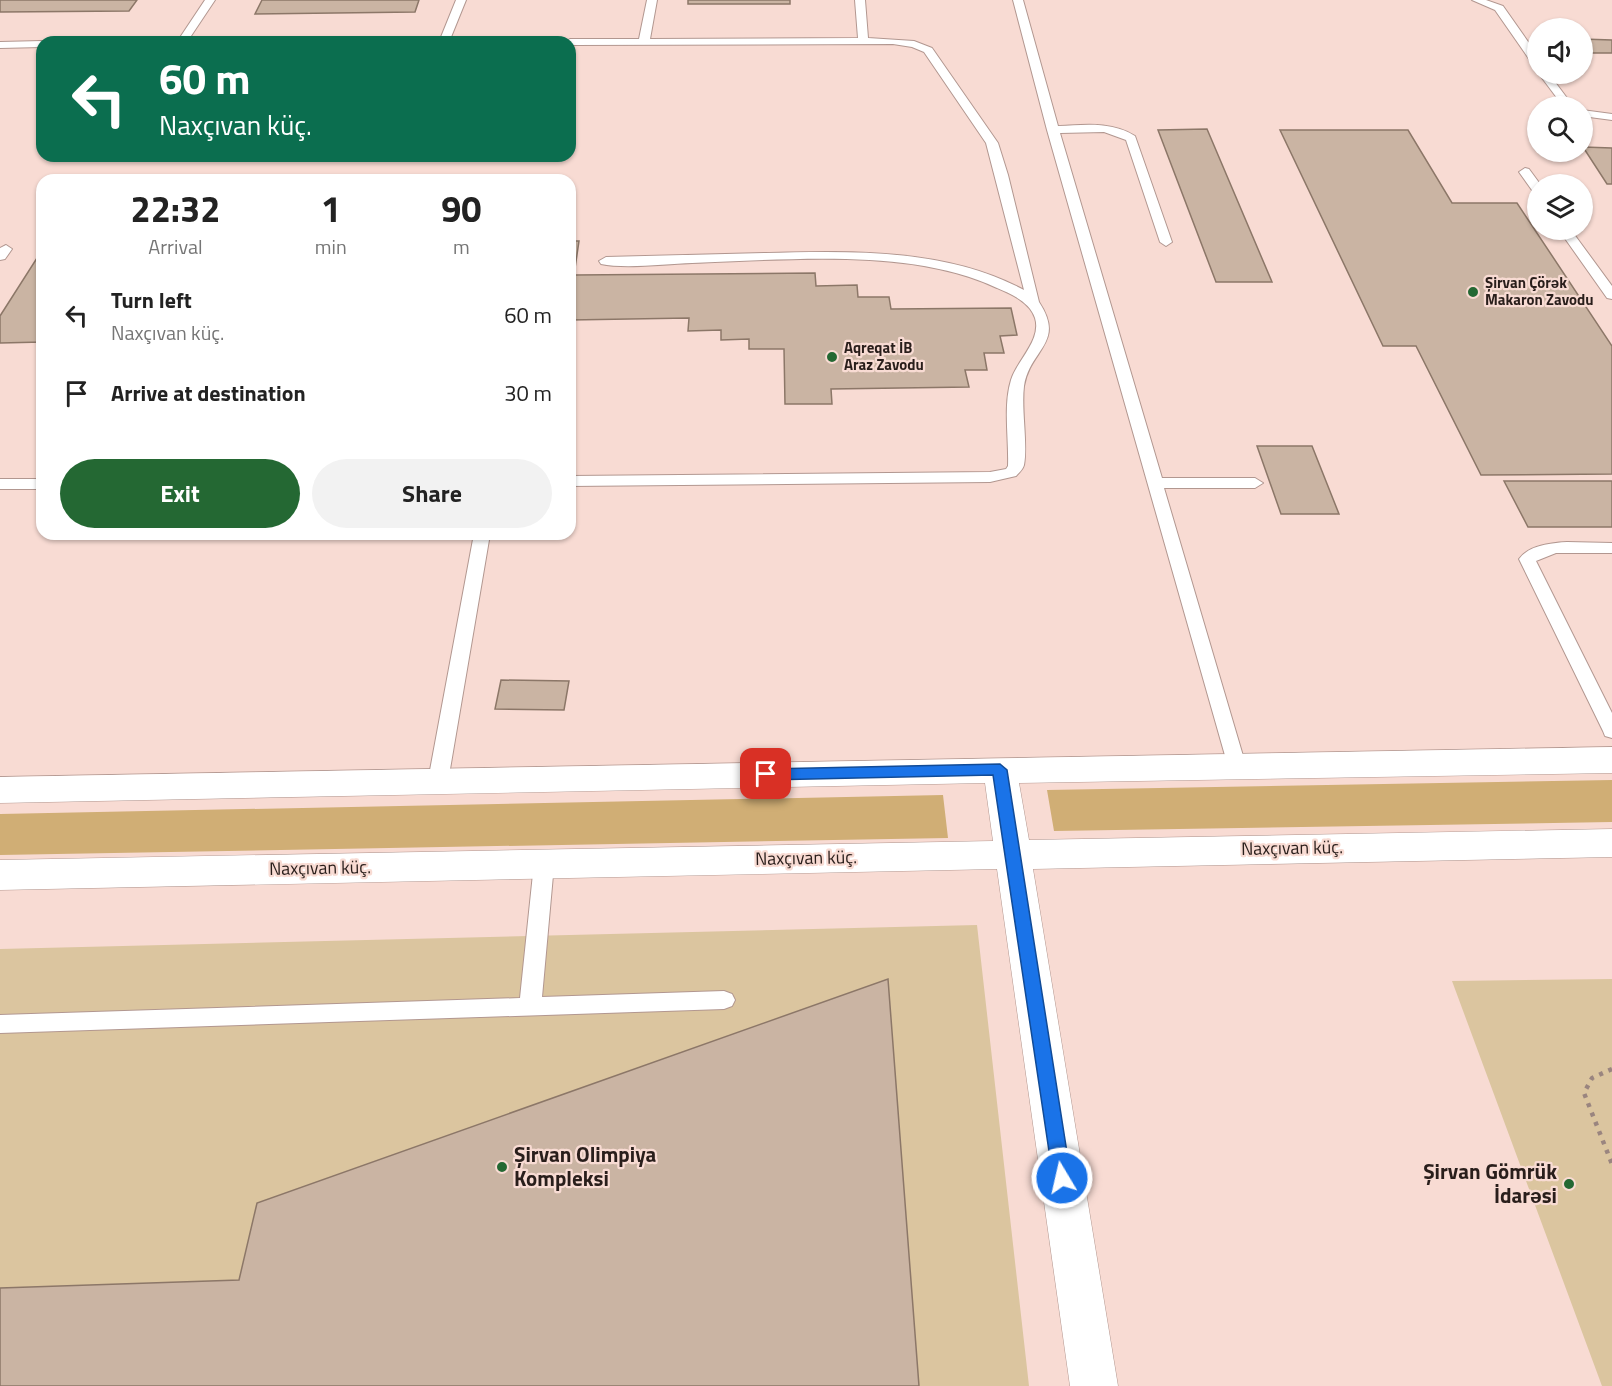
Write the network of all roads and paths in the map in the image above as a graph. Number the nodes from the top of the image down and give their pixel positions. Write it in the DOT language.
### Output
graph roads {
  1 [pos="210,0"];
  2 [pos="461,0"];
  3 [pos="652,0"];
  4 [pos="860,0"];
  5 [pos="1018,0"];
  6 [pos="1476,0"];
  7 [pos="186,36"];
  8 [pos="446,36"];
  9 [pos="863,41"];
  10 [pos="576,42"];
  11 [pos="644,42"];
  12 [pos="36,44"];
  13 [pos="0,45"];
  14 [pos="1527,48"];
  15 [pos="1593,114"];
  16 [pos="1612,117"];
  17 [pos="1053,130"];
  18 [pos="1525,172"];
  19 [pos="1527,175"];
  20 [pos="1573,240"];
  21 [pos="1166,242"];
  22 [pos="606,261"];
  23 [pos="1612,295"];
  24 [pos="1033,301"];
  25 [pos="576,481"];
  26 [pos="1156,483"];
  27 [pos="1255,483"];
  28 [pos="0,484"];
  29 [pos="36,484"];
  30 [pos="481,540"];
  31 [pos="1612,548"];
  32 [pos="1612,731"];
  33 [pos="1612,760"];
  34 [pos="1237,766"];
  35 [pos="1000,770"];
  36 [pos="438,781"];
  37 [pos="0,790"];
  38 [pos="1612,843"];
  39 [pos="1012,854"];
  40 [pos="544,864"];
  41 [pos="0,875"];
  42 [pos="724,1000"];
  43 [pos="530,1006"];
  44 [pos="0,1024"];
  45 [pos="1612,1069"];
  46 [pos="1612,1164"];
  47 [pos="1094,1386"];
  1 -- 7 [label="lane"];
  2 -- 8 [label="lane"];
  3 -- 11 [label="lane"];
  4 -- 9 [label="lane"];
  5 -- 17 [label="lane"];
  6 -- 14 [label="lane"];
  9 -- 11 [label="lane"];
  9 -- 24 [label="lane"];
  10 -- 11 [label="lane"];
  12 -- 13 [label="lane"];
  15 -- 16 [label="lane"];
  17 -- 21 [label="lane"];
  17 -- 26 [label="lane"];
  18 -- 19 [label="lane"];
  20 -- 23 [label="lane"];
  22 -- 24 [label="lane"];
  24 -- 25 [label="lane"];
  26 -- 27 [label="lane"];
  26 -- 34 [label="lane"];
  28 -- 29 [label="lane"];
  30 -- 36 [label="lane"];
  31 -- 32 [label="lane"];
  33 -- 34 [label="street"];
  34 -- 35 [label="street"];
  35 -- 36 [label="street"];
  35 -- 39 [label="street"];
  36 -- 37 [label="street"];
  38 -- 39 [label="street, Naxçıvan küç."];
  39 -- 40 [label="street, Naxçıvan küç."];
  39 -- 47 [label="street"];
  40 -- 41 [label="street, Naxçıvan küç."];
  40 -- 43 [label="lane"];
  42 -- 43 [label="lane"];
  43 -- 44 [label="lane"];
  45 -- 46 [label="path"];
}
